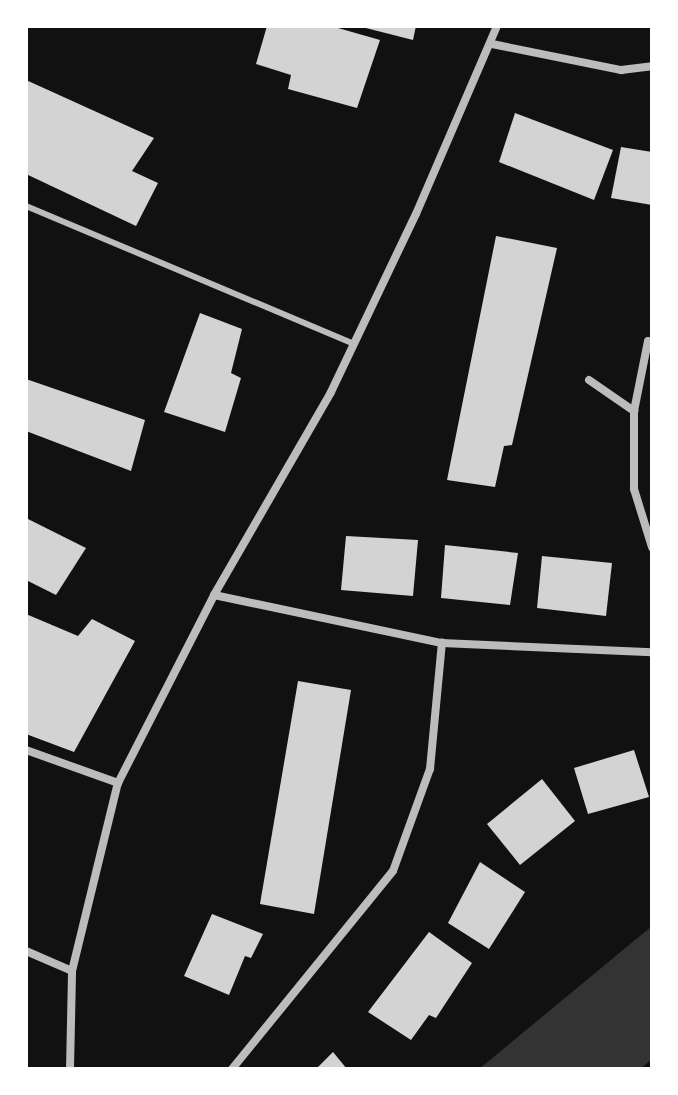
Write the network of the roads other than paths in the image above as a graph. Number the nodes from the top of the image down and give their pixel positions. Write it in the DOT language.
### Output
graph roads {
  1 [pos="497,26"];
  2 [pos="492,44"];
  3 [pos="652,66"];
  4 [pos="26,206"];
  5 [pos="648,341"];
  6 [pos="354,344"];
  7 [pos="589,380"];
  8 [pos="634,411"];
  9 [pos="652,547"];
  10 [pos="214,595"];
  11 [pos="442,643"];
  12 [pos="652,652"];
  13 [pos="26,750"];
  14 [pos="118,783"];
  15 [pos="26,951"];
  16 [pos="72,971"];
  17 [pos="70,1069"];
  18 [pos="232,1069"];
  1 -- 2 [label="street"];
  2 -- 3 [label="street"];
  2 -- 6 [label="street"];
  4 -- 6 [label="lane"];
  5 -- 8 [label="street"];
  6 -- 10 [label="street"];
  7 -- 8 [label="street"];
  8 -- 9 [label="street"];
  10 -- 11 [label="street"];
  10 -- 14 [label="street"];
  11 -- 12 [label="street"];
  11 -- 18 [label="street"];
  13 -- 14 [label="street"];
  14 -- 16 [label="street"];
  15 -- 16 [label="street"];
  16 -- 17 [label="street"];
}
